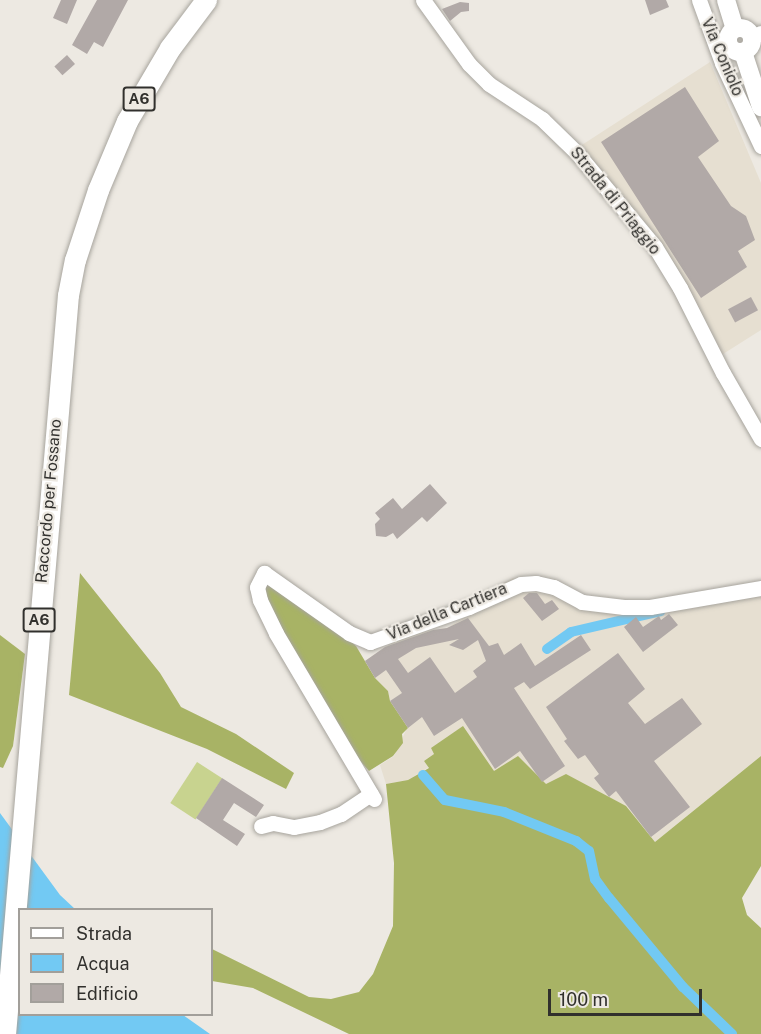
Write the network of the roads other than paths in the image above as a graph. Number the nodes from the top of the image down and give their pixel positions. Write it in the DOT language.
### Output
graph roads {
  1 [pos="206,0"];
  2 [pos="423,0"];
  3 [pos="699,0"];
  4 [pos="726,0"];
  5 [pos="748,38"];
  6 [pos="761,107"];
  7 [pos="761,146"];
  8 [pos="761,439"];
  9 [pos="761,588"];
  10 [pos="261,826"];
  11 [pos="5,1034"];
  1 -- 11 [label="highway, Raccordo per Fossano / A6"];
  2 -- 8 [label="street, Strada di Priaggio"];
  3 -- 7 [label="street, Via Coniolo"];
  4 -- 5 [label="main road"];
  5 -- 6 [label="main road"];
  9 -- 10 [label="street, Via della Cartiera"];
}
